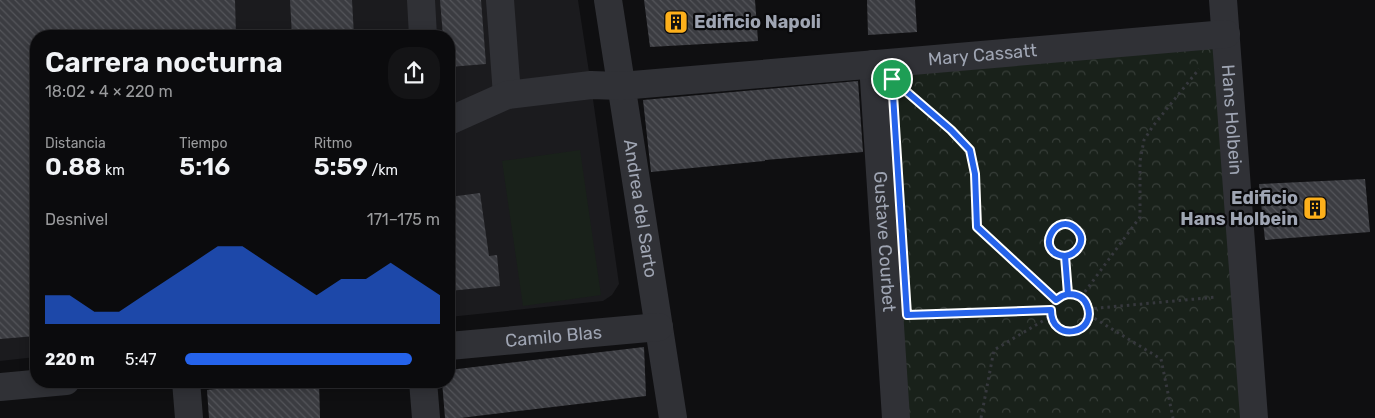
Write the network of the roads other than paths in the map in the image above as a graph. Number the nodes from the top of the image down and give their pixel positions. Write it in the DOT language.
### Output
graph roads {
  1 [pos="421,0"];
  2 [pos="500,0"];
  3 [pos="608,0"];
  4 [pos="1223,0"];
  5 [pos="423,30"];
  6 [pos="1226,34"];
  7 [pos="873,64"];
  8 [pos="621,86"];
  9 [pos="507,95"];
  10 [pos="455,118"];
  11 [pos="659,327"];
  12 [pos="455,345"];
  13 [pos="30,385"];
  14 [pos="0,388"];
  15 [pos="187,388"];
  16 [pos="424,388"];
  17 [pos="189,418"];
  18 [pos="426,418"];
  19 [pos="673,418"];
  20 [pos="896,418"];
  21 [pos="1254,418"];
  1 -- 5 [label="street"];
  2 -- 9 [label="street"];
  3 -- 8 [label="street, Andrea del Sarto"];
  4 -- 6 [label="street, Hans Holbein"];
  6 -- 7 [label="street, Mary Cassatt"];
  6 -- 21 [label="street, Hans Holbein"];
  7 -- 8 [label="street, Mary Cassatt"];
  7 -- 20 [label="street, Gustave Courbet"];
  8 -- 9 [label="street, Mary Cassatt"];
  8 -- 11 [label="street, Andrea del Sarto"];
  9 -- 10 [label="street, Mary Cassatt"];
  11 -- 12 [label="street, Camilo Blas"];
  11 -- 19 [label="street, Andrea del Sarto"];
  13 -- 14 [label="street"];
  15 -- 17 [label="street"];
  16 -- 18 [label="street"];
}
